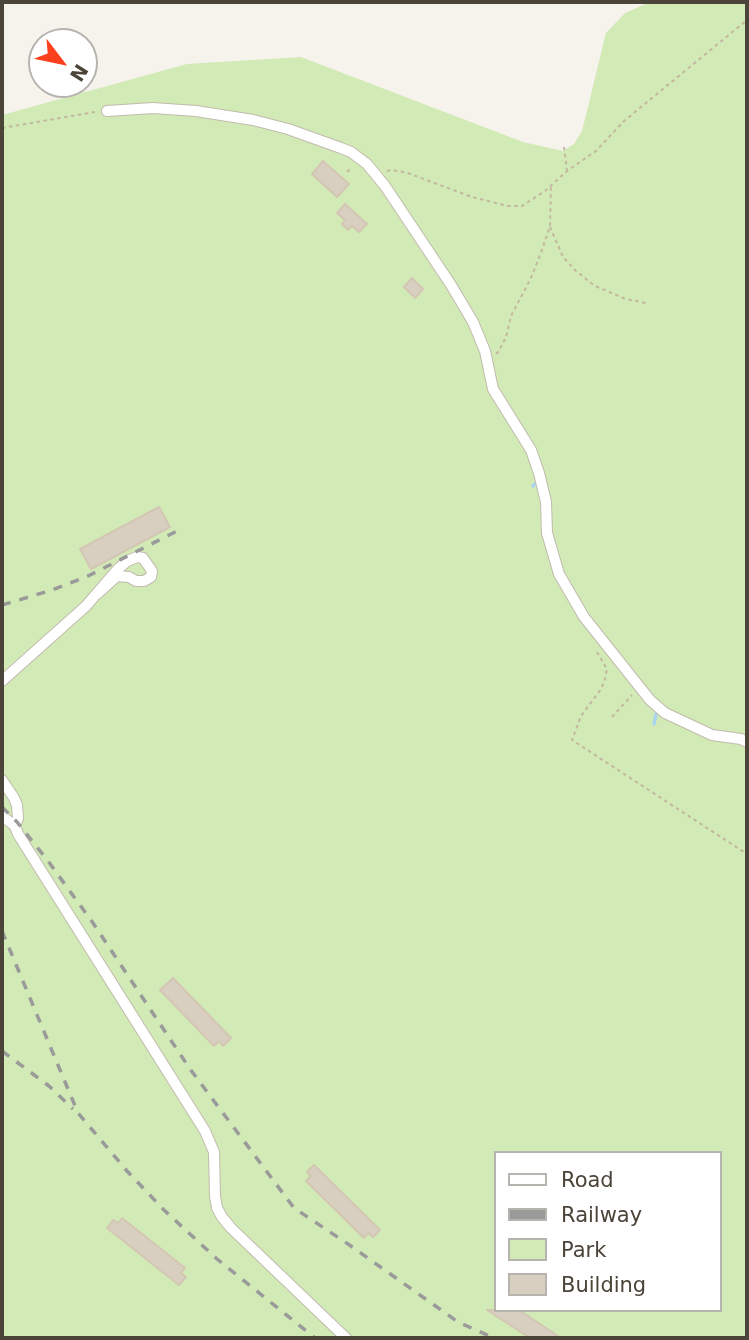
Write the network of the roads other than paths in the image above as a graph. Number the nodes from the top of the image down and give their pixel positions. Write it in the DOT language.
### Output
graph roads {
  1 [pos="107,111"];
  2 [pos="97,594"];
  3 [pos="2,681"];
  4 [pos="747,742"];
  5 [pos="2,780"];
  6 [pos="2,816"];
  7 [pos="15,826"];
  8 [pos="346,1338"];
  1 -- 4 [label="lane"];
  2 -- 2 [label="lane"];
  2 -- 3 [label="lane"];
  5 -- 7 [label="lane"];
  6 -- 7 [label="lane"];
  7 -- 8 [label="lane"];
}
